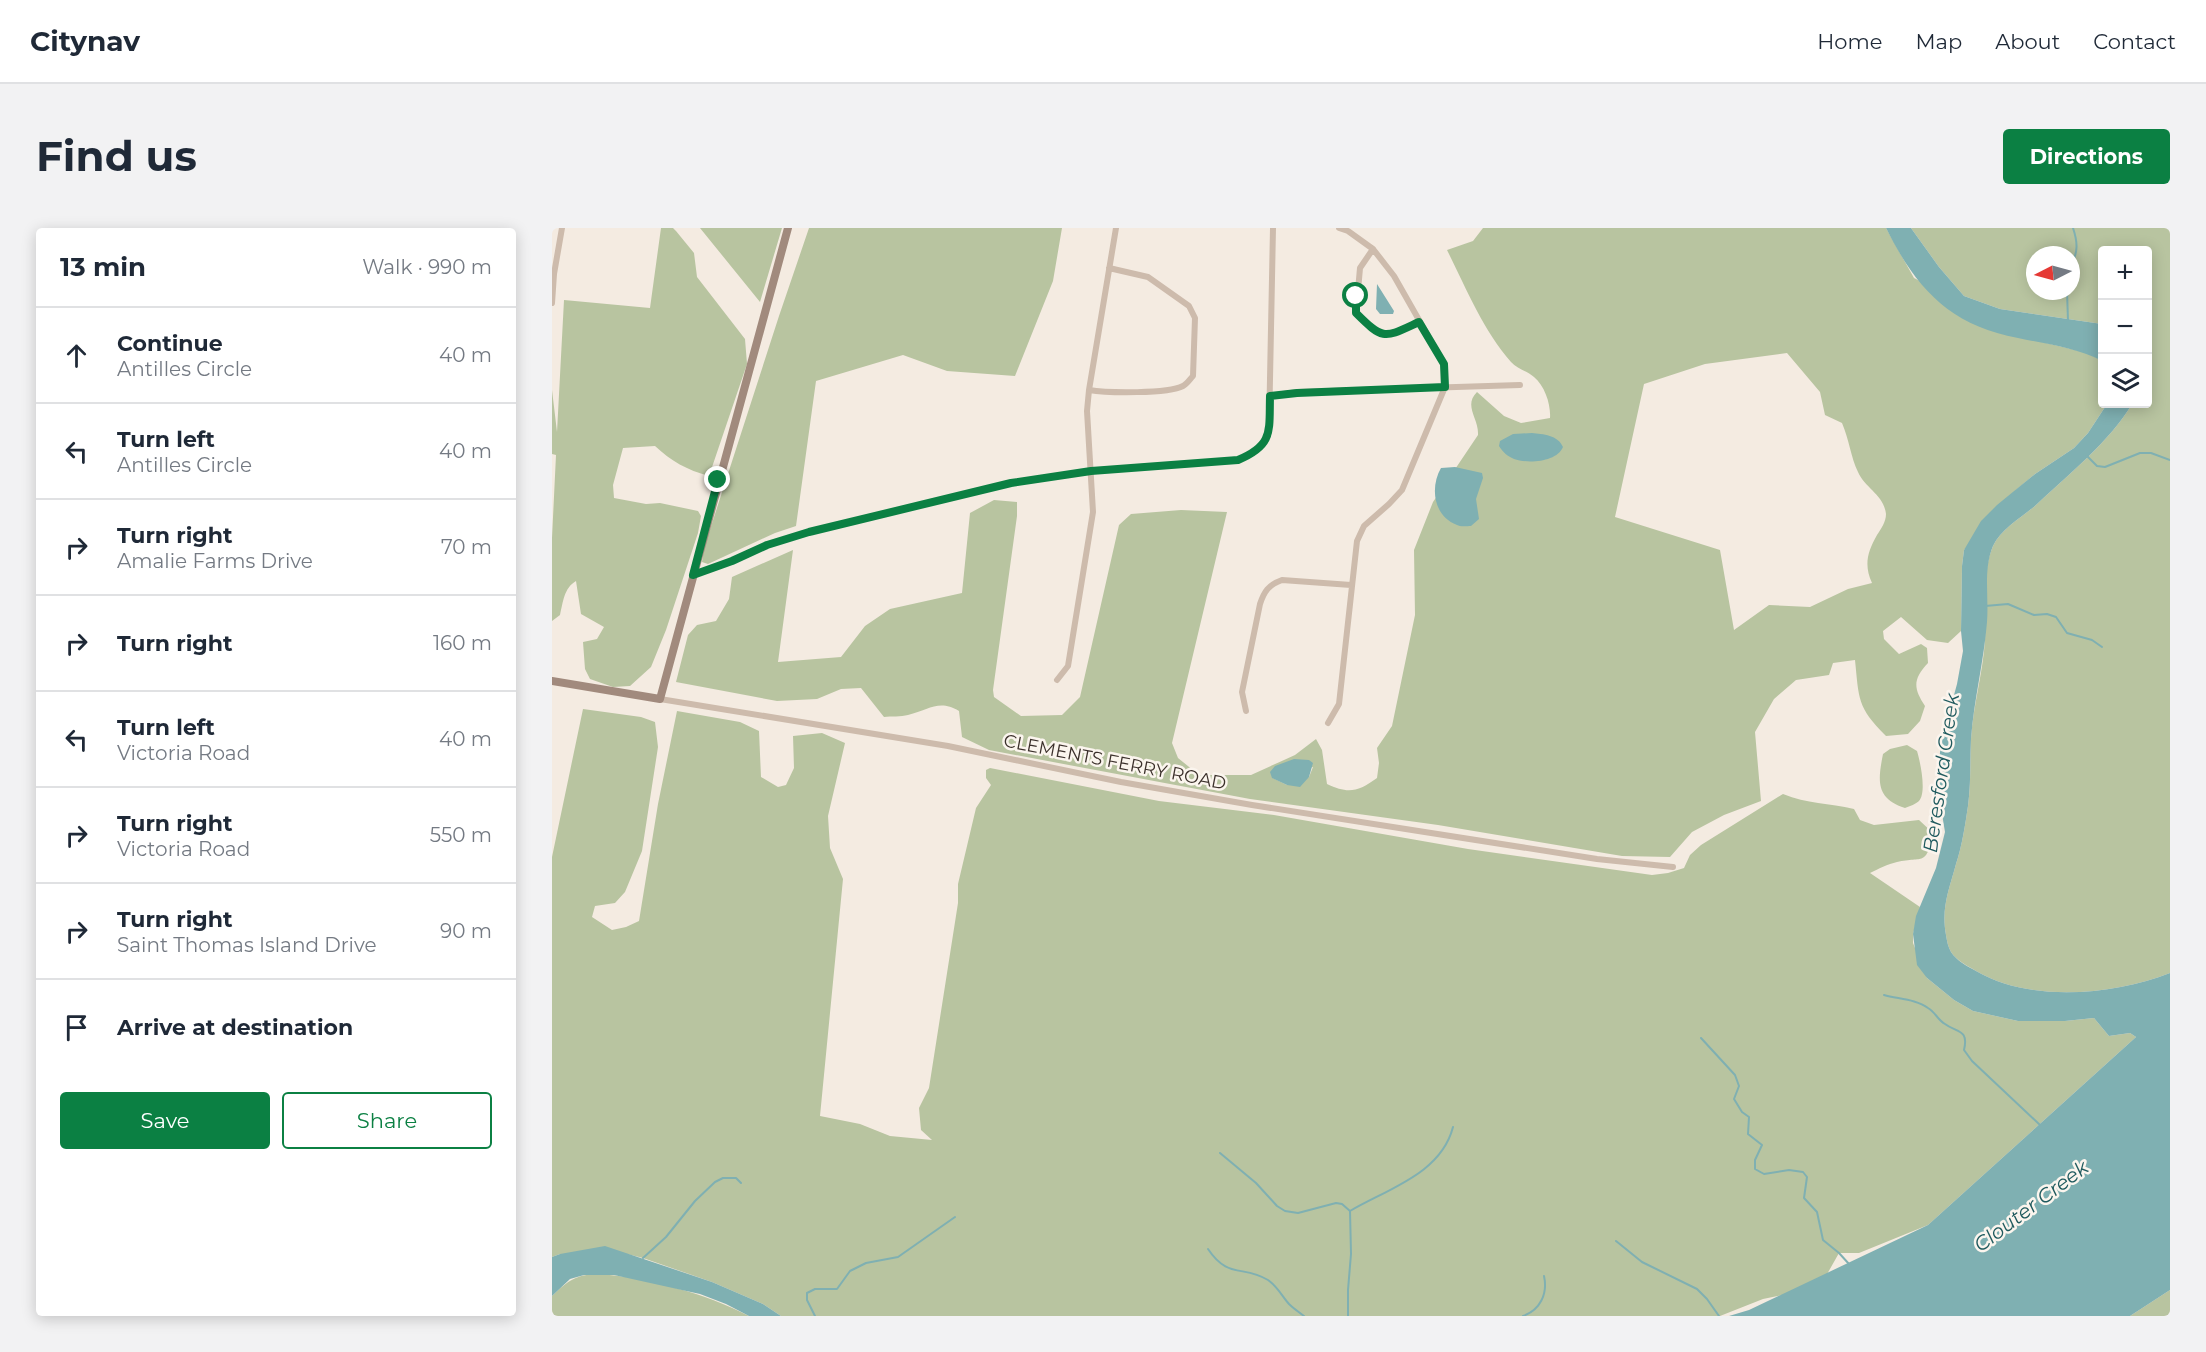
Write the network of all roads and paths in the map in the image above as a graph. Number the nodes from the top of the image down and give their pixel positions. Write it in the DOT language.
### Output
graph roads {
  1 [pos="562,228"];
  2 [pos="788,228"];
  3 [pos="1116,228"];
  4 [pos="1273,228"];
  5 [pos="1339,228"];
  6 [pos="1373,249"];
  7 [pos="1109,268"];
  8 [pos="552,303"];
  9 [pos="1419,322"];
  10 [pos="1520,385"];
  11 [pos="1445,387"];
  12 [pos="1089,390"];
  13 [pos="1270,396"];
  14 [pos="1091,471"];
  15 [pos="693,575"];
  16 [pos="1351,585"];
  17 [pos="1057,680"];
  18 [pos="552,681"];
  19 [pos="660,699"];
  20 [pos="1246,711"];
  21 [pos="1328,723"];
  22 [pos="1673,867"];
  1 -- 8 [label="street"];
  2 -- 15 [label="main road"];
  3 -- 7 [label="street"];
  4 -- 13 [label="street"];
  5 -- 6 [label="street"];
  6 -- 9 [label="street"];
  6 -- 9 [label="street"];
  7 -- 12 [label="street"];
  7 -- 12 [label="street"];
  9 -- 11 [label="street"];
  10 -- 11 [label="street"];
  11 -- 13 [label="street"];
  11 -- 16 [label="street"];
  12 -- 14 [label="street"];
  13 -- 14 [label="street"];
  14 -- 15 [label="street"];
  14 -- 17 [label="street"];
  15 -- 19 [label="main road"];
  16 -- 20 [label="street"];
  16 -- 21 [label="street"];
  18 -- 19 [label="main road, CLEMENTS FERRY ROAD"];
  19 -- 22 [label="street, CLEMENTS FERRY ROAD"];
}
